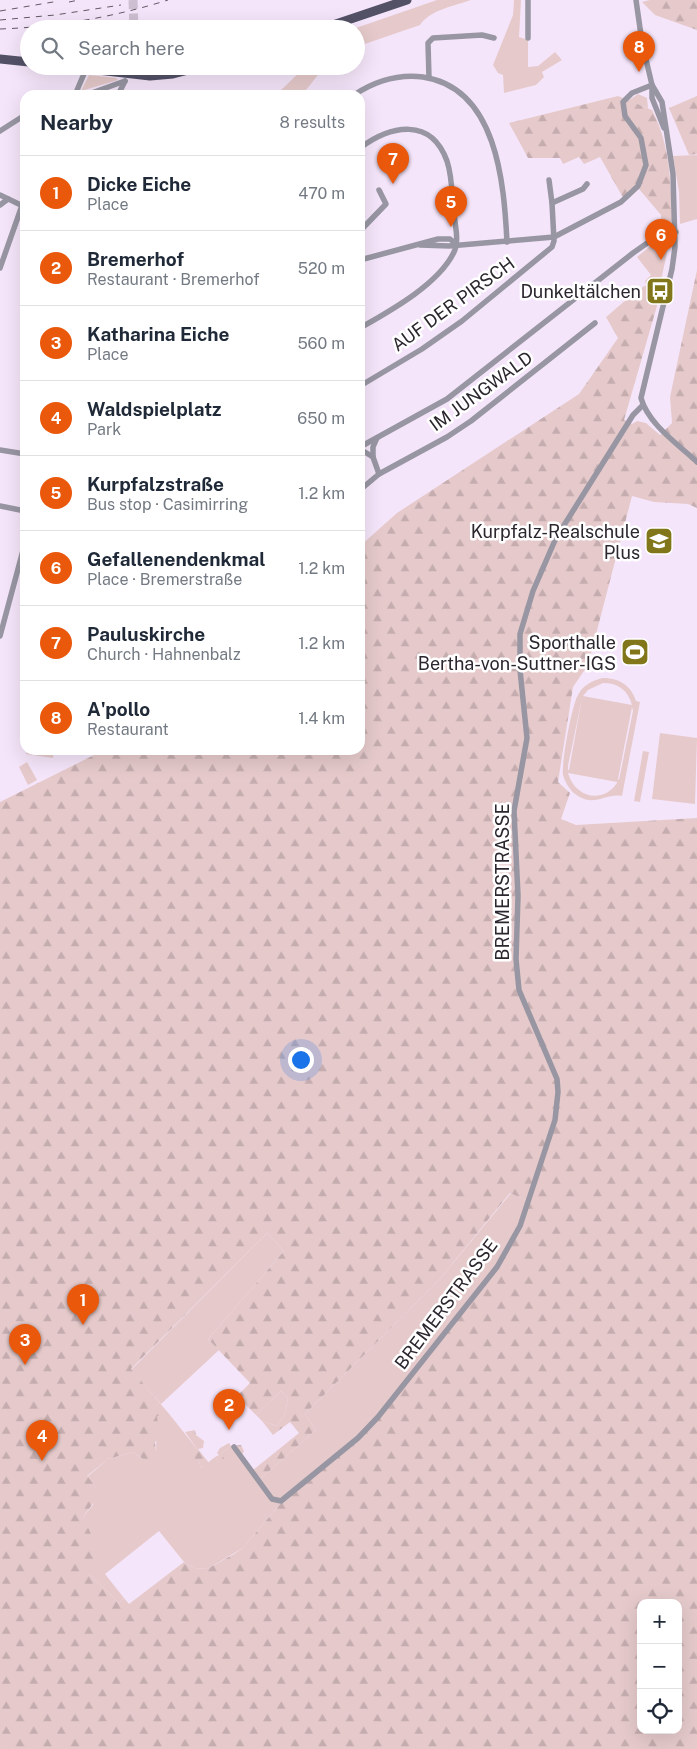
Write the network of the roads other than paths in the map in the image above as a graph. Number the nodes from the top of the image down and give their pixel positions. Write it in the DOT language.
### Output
graph roads {
  1 [pos="407,0"];
  2 [pos="528,0"];
  3 [pos="636,0"];
  4 [pos="348,20"];
  5 [pos="494,38"];
  6 [pos="528,38"];
  7 [pos="0,59"];
  8 [pos="20,61"];
  9 [pos="83,75"];
  10 [pos="122,75"];
  11 [pos="125,75"];
  12 [pos="429,78"];
  13 [pos="652,85"];
  14 [pos="112,87"];
  15 [pos="77,90"];
  16 [pos="102,90"];
  17 [pos="116,90"];
  18 [pos="120,90"];
  19 [pos="363,90"];
  20 [pos="20,119"];
  21 [pos="0,132"];
  22 [pos="365,145"];
  23 [pos="549,180"];
  24 [pos="586,184"];
  25 [pos="379,190"];
  26 [pos="0,195"];
  27 [pos="8,199"];
  28 [pos="552,203"];
  29 [pos="0,205"];
  30 [pos="20,205"];
  31 [pos="20,214"];
  32 [pos="365,226"];
  33 [pos="676,232"];
  34 [pos="554,237"];
  35 [pos="507,242"];
  36 [pos="456,244"];
  37 [pos="365,259"];
  38 [pos="0,268"];
  39 [pos="595,323"];
  40 [pos="365,325"];
  41 [pos="365,383"];
  42 [pos="643,405"];
  43 [pos="377,438"];
  44 [pos="365,445"];
  45 [pos="0,450"];
  46 [pos="365,451"];
  47 [pos="20,453"];
  48 [pos="374,457"];
  49 [pos="697,462"];
  50 [pos="379,474"];
  51 [pos="365,486"];
  52 [pos="0,506"];
  53 [pos="20,509"];
  54 [pos="20,562"];
  55 [pos="0,636"];
  56 [pos="234,1447"];
  1 -- 4 [label="main road"];
  2 -- 6 [label="street"];
  3 -- 13 [label="street"];
  5 -- 12 [label="street"];
  7 -- 8 [label="main road"];
  9 -- 15 [label="street"];
  10 -- 14 [label="street"];
  11 -- 18 [label="street"];
  12 -- 19 [label="street"];
  12 -- 35 [label="street"];
  13 -- 33 [label="street"];
  13 -- 34 [label="street"];
  14 -- 16 [label="street"];
  14 -- 17 [label="street"];
  20 -- 21 [label="street"];
  22 -- 36 [label="street"];
  23 -- 28 [label="street"];
  24 -- 28 [label="street"];
  25 -- 32 [label="street"];
  26 -- 27 [label="street"];
  27 -- 29 [label="street"];
  27 -- 30 [label="street"];
  28 -- 34 [label="street"];
  31 -- 38 [label="street"];
  33 -- 42 [label="street"];
  33 -- 43 [label="street"];
  34 -- 35 [label="street"];
  34 -- 41 [label="street, AUF DER PIRSCH"];
  35 -- 36 [label="street"];
  36 -- 37 [label="street"];
  36 -- 40 [label="street"];
  39 -- 50 [label="street, IM JUNGWALD"];
  42 -- 49 [label="street"];
  42 -- 56 [label="street, BREMERSTRASSE"];
  43 -- 44 [label="street"];
  43 -- 48 [label="street"];
  45 -- 47 [label="street"];
  46 -- 48 [label="street"];
  48 -- 50 [label="street"];
  50 -- 51 [label="street, IM JUNGWALD"];
  52 -- 53 [label="street"];
  54 -- 55 [label="street"];
}
